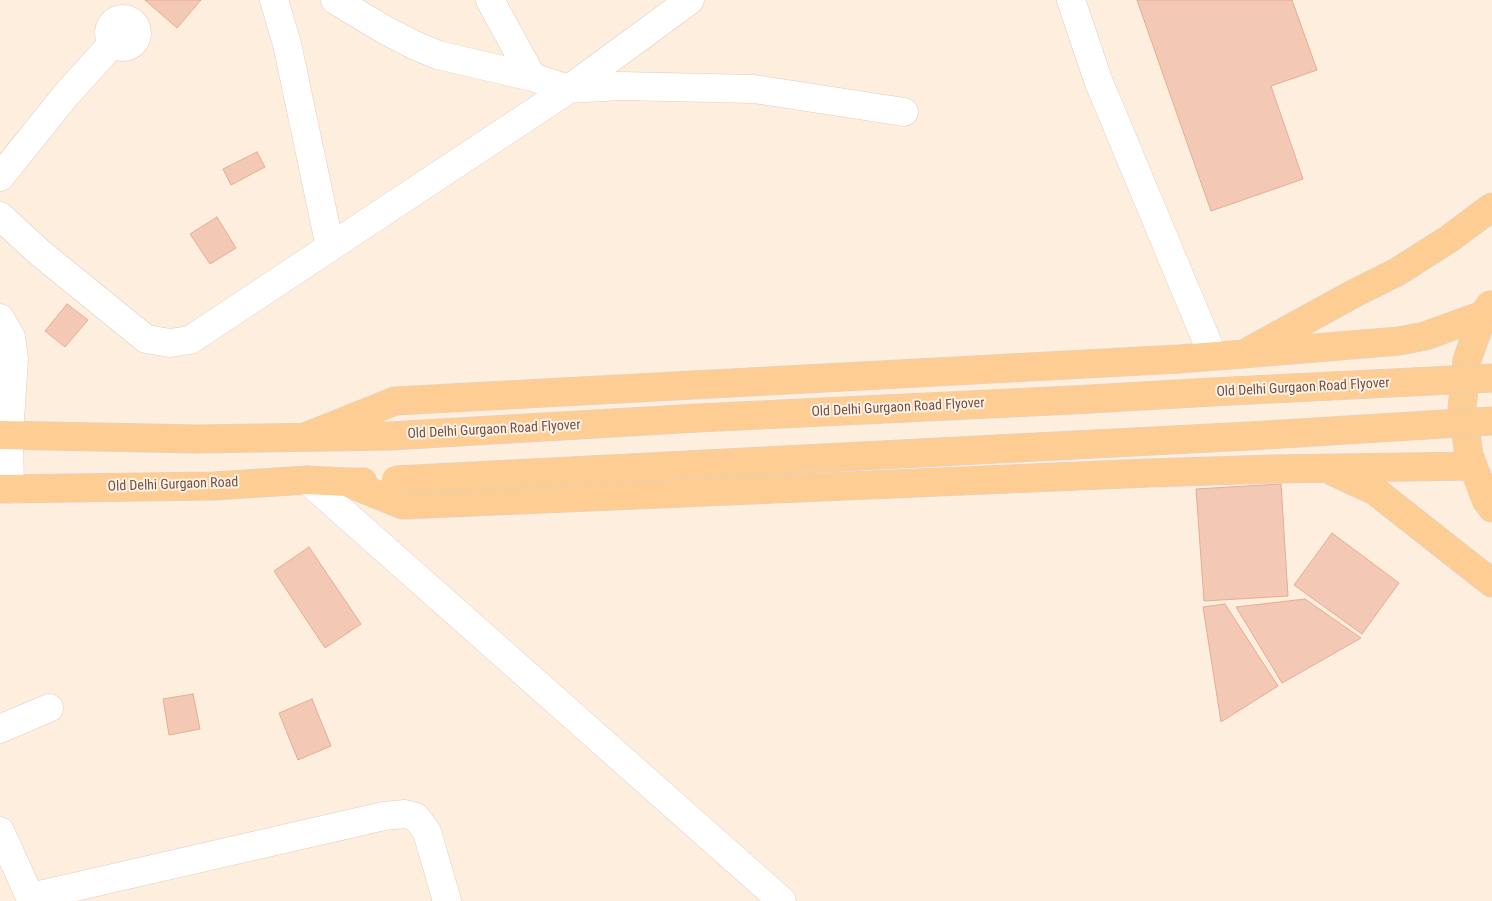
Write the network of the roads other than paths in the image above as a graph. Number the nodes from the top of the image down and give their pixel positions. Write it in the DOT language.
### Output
graph roads {
  1 [pos="274,0"];
  2 [pos="336,0"];
  3 [pos="490,0"];
  4 [pos="690,0"];
  5 [pos="1071,0"];
  6 [pos="114,43"];
  7 [pos="532,77"];
  8 [pos="569,88"];
  9 [pos="904,112"];
  10 [pos="0,177"];
  11 [pos="1492,206"];
  12 [pos="0,216"];
  13 [pos="330,247"];
  14 [pos="1488,309"];
  15 [pos="0,318"];
  16 [pos="1244,354"];
  17 [pos="1213,356"];
  18 [pos="1492,378"];
  19 [pos="1492,421"];
  20 [pos="4,434"];
  21 [pos="305,437"];
  22 [pos="1473,466"];
  23 [pos="1325,468"];
  24 [pos="307,480"];
  25 [pos="346,482"];
  26 [pos="5,489"];
  27 [pos="1492,508"];
  28 [pos="1492,583"];
  29 [pos="49,708"];
  30 [pos="0,729"];
  31 [pos="0,831"];
  32 [pos="32,899"];
  33 [pos="447,901"];
  34 [pos="782,901"];
  1 -- 13 [label="street"];
  2 -- 7 [label="street"];
  3 -- 7 [label="street"];
  4 -- 8 [label="street"];
  5 -- 17 [label="street"];
  6 -- 10 [label="street"];
  7 -- 8 [label="street"];
  8 -- 9 [label="street"];
  8 -- 13 [label="street"];
  11 -- 16 [label="main road"];
  12 -- 13 [label="street"];
  14 -- 16 [label="main road"];
  14 -- 22 [label="main road"];
  15 -- 20 [label="street"];
  16 -- 17 [label="main road"];
  17 -- 21 [label="main road"];
  18 -- 21 [label="main road, Old Delhi Gurgaon Road Flyover, bridge"];
  19 -- 25 [label="main road, bridge"];
  20 -- 21 [label="main road"];
  20 -- 26 [label="street"];
  22 -- 23 [label="main road"];
  22 -- 27 [label="main road"];
  23 -- 25 [label="main road"];
  23 -- 28 [label="main road"];
  24 -- 25 [label="main road, Old Delhi Gurgaon Road"];
  24 -- 26 [label="main road, Old Delhi Gurgaon Road"];
  24 -- 34 [label="street"];
  29 -- 30 [label="street"];
  31 -- 32 [label="street"];
  32 -- 33 [label="street"];
}
